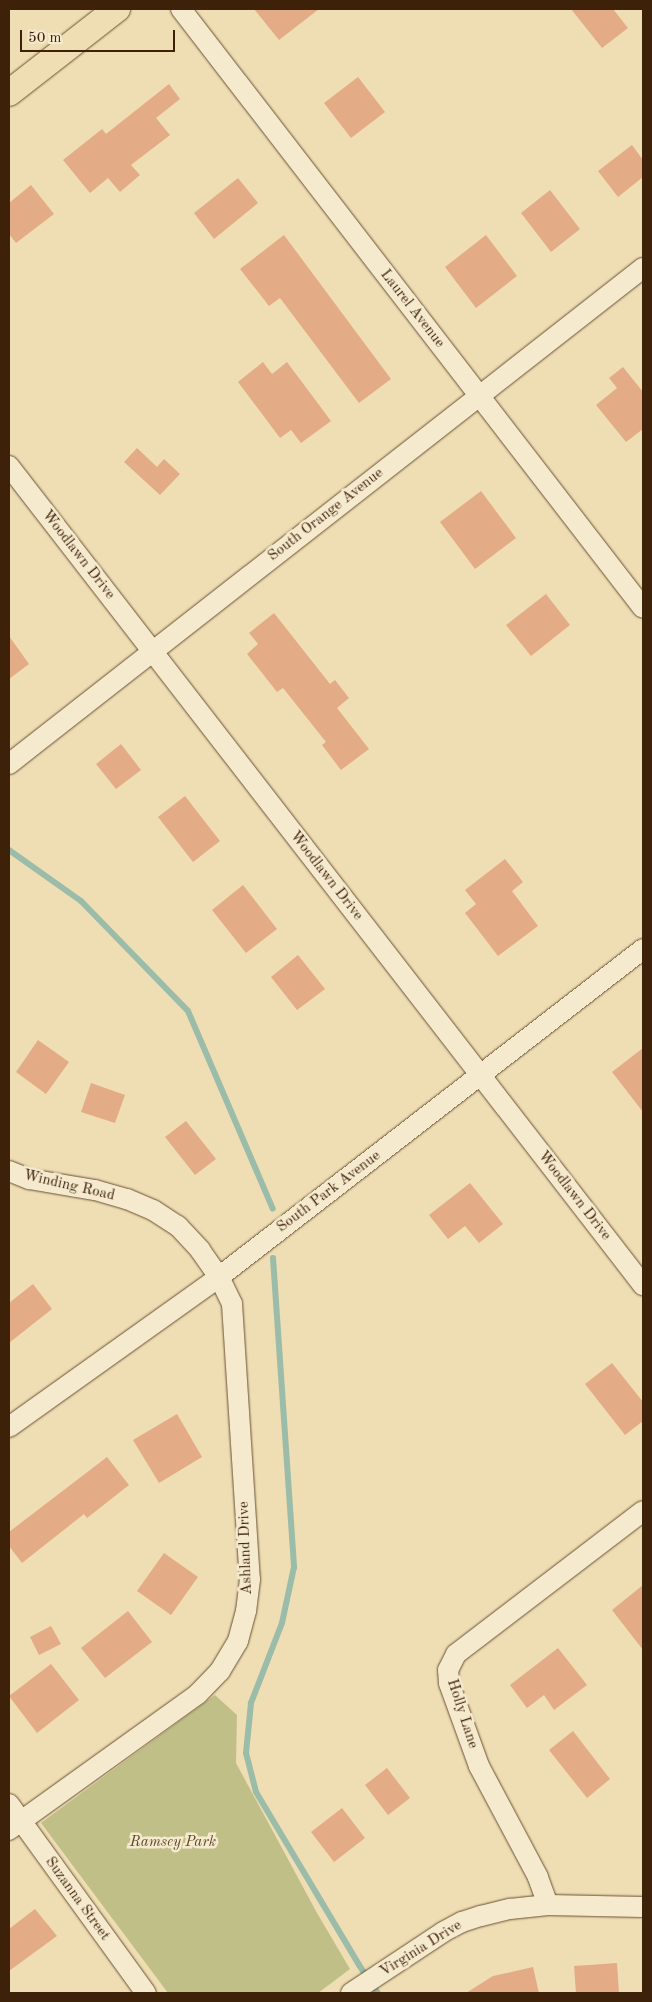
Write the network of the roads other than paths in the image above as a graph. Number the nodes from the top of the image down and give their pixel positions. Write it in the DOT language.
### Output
graph roads {
  1 [pos="117,9"];
  2 [pos="181,9"];
  3 [pos="9,93"];
  4 [pos="643,268"];
  5 [pos="479,396"];
  6 [pos="9,466"];
  7 [pos="643,608"];
  8 [pos="152,651"];
  9 [pos="9,764"];
  10 [pos="643,949"];
  11 [pos="480,1077"];
  12 [pos="9,1171"];
  13 [pos="219,1277"];
  14 [pos="643,1285"];
  15 [pos="9,1427"];
  16 [pos="643,1511"];
  17 [pos="9,1804"];
  18 [pos="15,1826"];
  19 [pos="548,1905"];
  20 [pos="643,1907"];
  21 [pos="356,1990"];
  22 [pos="146,1993"];
  1 -- 3 [label="main road"];
  2 -- 5 [label="street, Laurel Avenue"];
  4 -- 5 [label="street, South Orange Avenue"];
  5 -- 7 [label="street, Laurel Avenue"];
  5 -- 8 [label="street, South Orange Avenue"];
  6 -- 8 [label="street, Woodlawn Drive"];
  8 -- 9 [label="street, South Orange Avenue"];
  8 -- 11 [label="street, Woodlawn Drive"];
  10 -- 11 [label="street, South Park Avenue"];
  11 -- 13 [label="street, South Park Avenue"];
  11 -- 14 [label="street, Woodlawn Drive"];
  12 -- 13 [label="street, Winding Road"];
  13 -- 15 [label="street, South Park Avenue"];
  13 -- 18 [label="street, Ashland Drive"];
  16 -- 19 [label="street, Holly Lane"];
  17 -- 18 [label="street, Suzanna Street"];
  18 -- 22 [label="street, Suzanna Street"];
  19 -- 20 [label="street, Virginia Drive"];
  19 -- 21 [label="street, Virginia Drive"];
}
